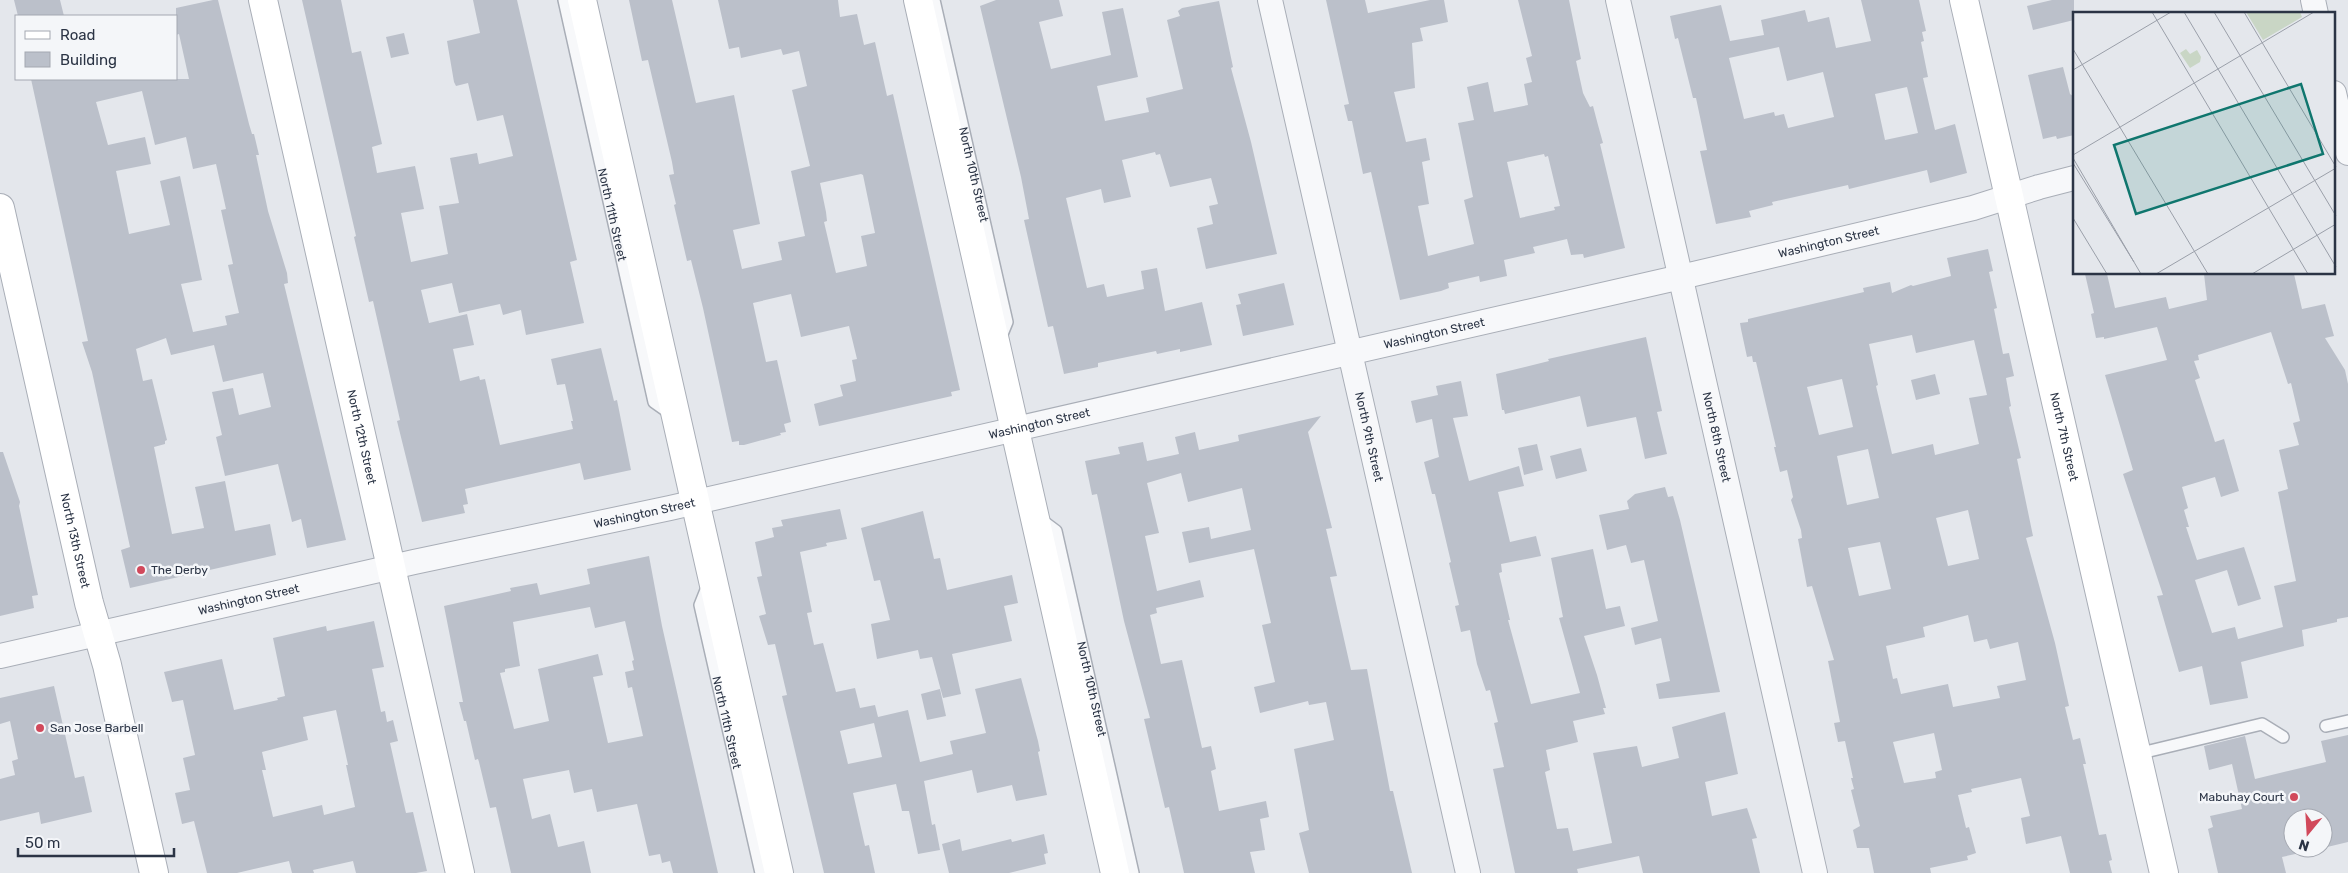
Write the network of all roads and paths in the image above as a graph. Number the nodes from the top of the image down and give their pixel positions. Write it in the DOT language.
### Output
graph roads {
  1 [pos="263,0"];
  2 [pos="564,0"];
  3 [pos="582,0"];
  4 [pos="918,0"];
  5 [pos="934,0"];
  6 [pos="1270,0"];
  7 [pos="1618,0"];
  8 [pos="1964,0"];
  9 [pos="2339,110"];
  10 [pos="2348,153"];
  11 [pos="2073,178"];
  12 [pos="2008,197"];
  13 [pos="0,208"];
  14 [pos="1680,276"];
  15 [pos="996,348"];
  16 [pos="1349,352"];
  17 [pos="676,417"];
  18 [pos="1016,428"];
  19 [pos="696,502"];
  20 [pos="1035,516"];
  21 [pos="392,567"];
  22 [pos="712,575"];
  23 [pos="96,634"];
  24 [pos="0,656"];
  25 [pos="2348,721"];
  26 [pos="2326,726"];
  27 [pos="2283,737"];
  28 [pos="2135,754"];
  29 [pos="154,873"];
  30 [pos="460,873"];
  31 [pos="761,873"];
  32 [pos="780,873"];
  33 [pos="1115,873"];
  34 [pos="1133,873"];
  35 [pos="1468,873"];
  36 [pos="1815,873"];
  37 [pos="2164,873"];
  1 -- 21 [label="main road, North 12th Street"];
  2 -- 17 [label="lane, North 11th Street"];
  3 -- 17 [label="main road, North 11th Street"];
  4 -- 15 [label="main road, North 10th Street"];
  5 -- 15 [label="lane, North 10th Street"];
  6 -- 16 [label="street, North 9th Street"];
  7 -- 14 [label="street, North 8th Street"];
  8 -- 12 [label="main road, North 7th Street"];
  9 -- 10 [label="street"];
  11 -- 12 [label="street, Washington Street"];
  12 -- 14 [label="street, Washington Street"];
  12 -- 28 [label="main road, North 7th Street"];
  13 -- 23 [label="main road, North 13th Street"];
  14 -- 16 [label="street, Washington Street"];
  14 -- 36 [label="street, North 8th Street"];
  15 -- 18 [label="main road, North 10th Street"];
  16 -- 18 [label="street, Washington Street"];
  16 -- 35 [label="street, North 9th Street"];
  17 -- 19 [label="main road, North 11th Street"];
  18 -- 19 [label="street, Washington Street"];
  18 -- 20 [label="main road, North 10th Street"];
  19 -- 21 [label="street, Washington Street"];
  19 -- 22 [label="main road, North 11th Street"];
  20 -- 33 [label="main road, North 10th Street"];
  20 -- 34 [label="lane, North 10th Street"];
  21 -- 23 [label="street, Washington Street"];
  21 -- 30 [label="main road, North 12th Street"];
  22 -- 31 [label="lane, North 11th Street"];
  22 -- 32 [label="main road, North 11th Street"];
  23 -- 24 [label="street, Washington Street"];
  23 -- 29 [label="main road, North 13th Street"];
  25 -- 26 [label="lane"];
  27 -- 28 [label="lane"];
  28 -- 37 [label="main road, North 7th Street"];
}
